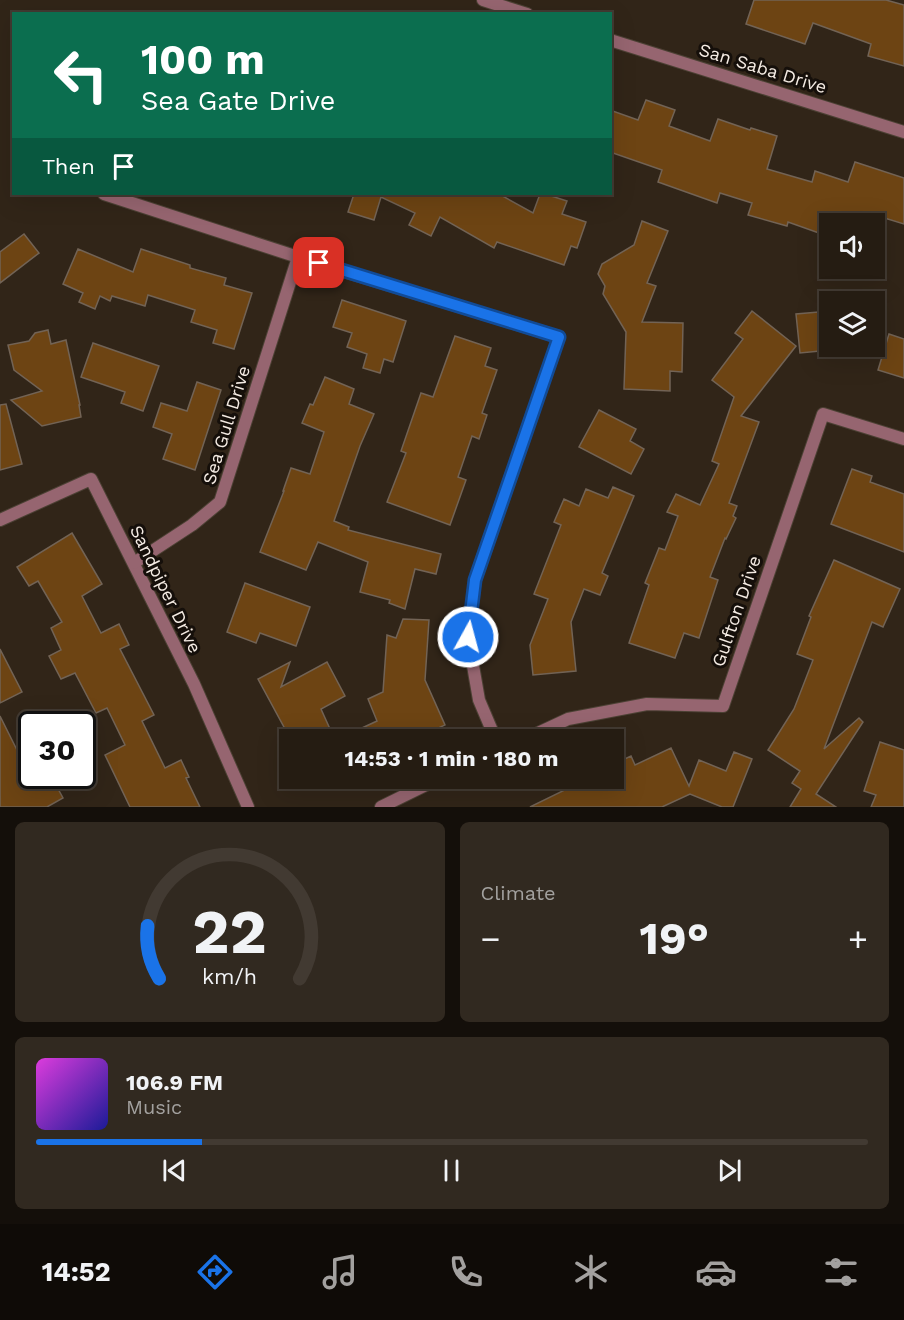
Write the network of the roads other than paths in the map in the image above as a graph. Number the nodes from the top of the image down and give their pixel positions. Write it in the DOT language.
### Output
graph roads {
  1 [pos="483,0"];
  2 [pos="521,12"];
  3 [pos="612,41"];
  4 [pos="904,132"];
  5 [pos="107,195"];
  6 [pos="298,257"];
  7 [pos="904,439"];
  8 [pos="0,520"];
  9 [pos="134,563"];
  10 [pos="491,729"];
  11 [pos="547,729"];
  12 [pos="418,789"];
  13 [pos="248,807"];
  14 [pos="381,807"];
  1 -- 2 [label="street"];
  3 -- 4 [label="street, San Saba Drive"];
  5 -- 6 [label="street"];
  6 -- 9 [label="street, Sea Gull Drive"];
  6 -- 10 [label="street"];
  7 -- 11 [label="street, Gulfton Drive"];
  8 -- 9 [label="street, Sandpiper Drive"];
  9 -- 13 [label="street, Sandpiper Drive"];
  12 -- 14 [label="street"];
}
